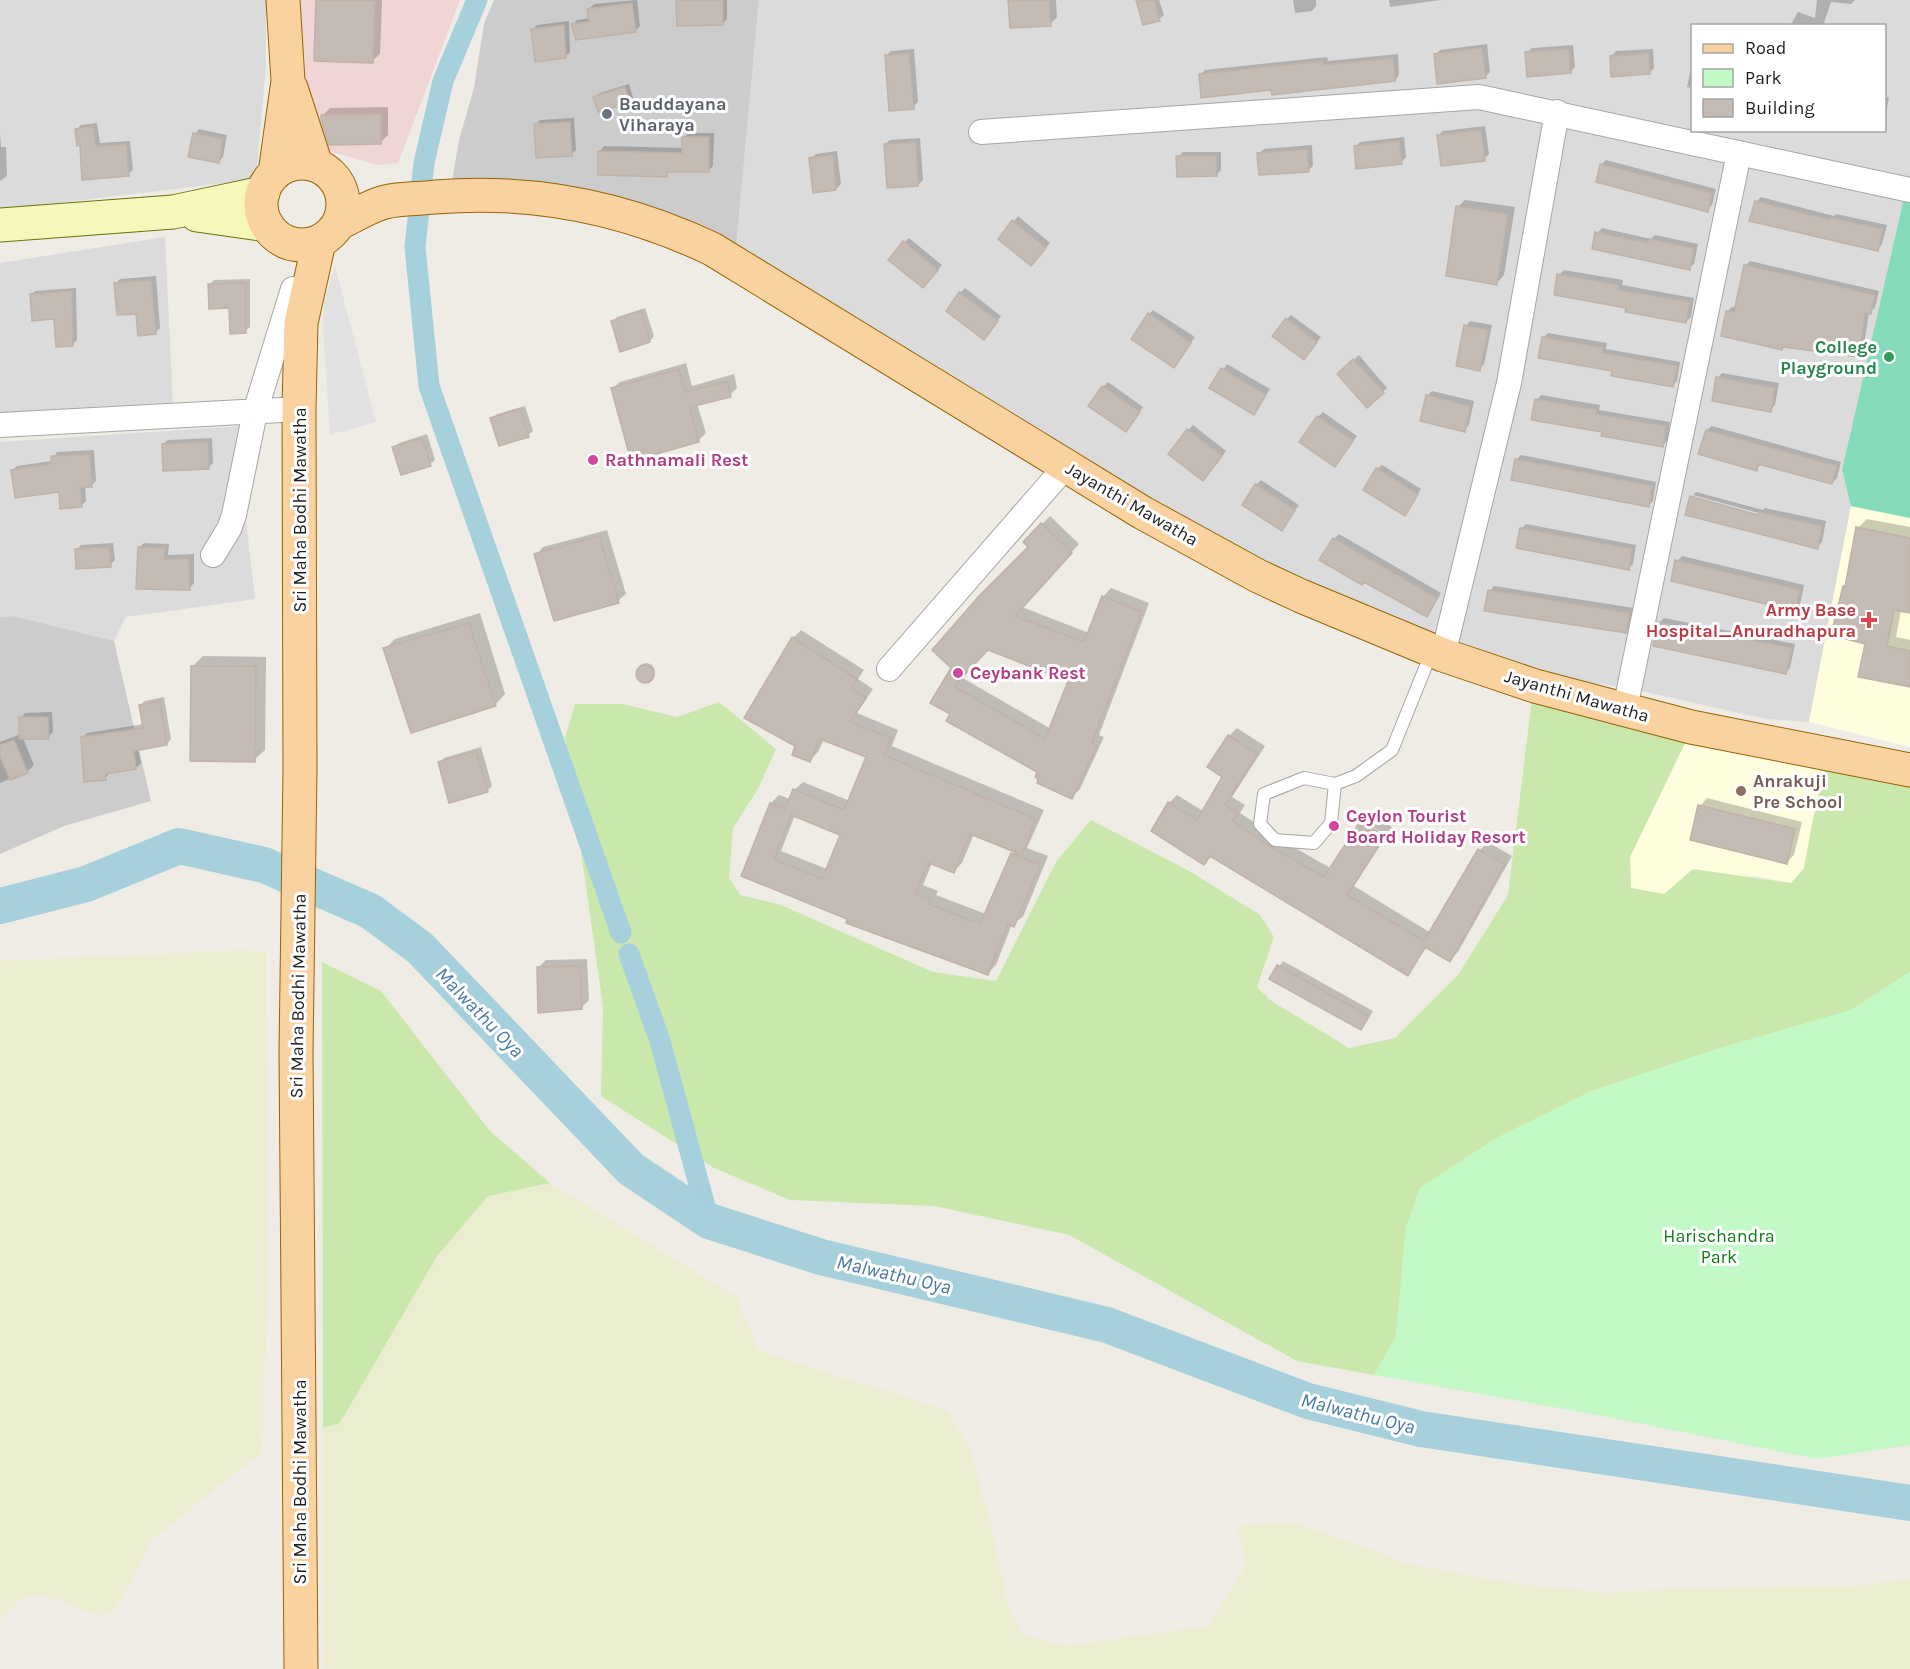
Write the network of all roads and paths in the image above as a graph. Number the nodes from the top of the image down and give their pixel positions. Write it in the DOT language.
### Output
graph roads {
  1 [pos="283,0"];
  2 [pos="288,81"];
  3 [pos="1557,112"];
  4 [pos="981,132"];
  5 [pos="1739,153"];
  6 [pos="326,173"];
  7 [pos="269,183"];
  8 [pos="1910,190"];
  9 [pos="385,202"];
  10 [pos="173,212"];
  11 [pos="0,225"];
  12 [pos="276,233"];
  13 [pos="329,233"];
  14 [pos="293,289"];
  15 [pos="301,323"];
  16 [pos="299,409"];
  17 [pos="255,412"];
  18 [pos="0,425"];
  19 [pos="1065,466"];
  20 [pos="213,555"];
  21 [pos="1437,653"];
  22 [pos="889,669"];
  23 [pos="1624,710"];
  24 [pos="1910,770"];
  25 [pos="1335,784"];
  26 [pos="301,1669"];
  1 -- 2 [label="main road"];
  2 -- 6 [label="main road"];
  2 -- 7 [label="main road"];
  3 -- 4 [label="street"];
  3 -- 5 [label="street"];
  3 -- 21 [label="street"];
  5 -- 8 [label="street"];
  5 -- 23 [label="street"];
  6 -- 7 [label="main road"];
  6 -- 9 [label="main road, Jayanthi Mawatha"];
  6 -- 13 [label="main road"];
  7 -- 10 [label="main road"];
  7 -- 12 [label="main road"];
  9 -- 13 [label="main road, Jayanthi Mawatha"];
  9 -- 19 [label="main road, Jayanthi Mawatha"];
  10 -- 11 [label="main road"];
  10 -- 12 [label="main road"];
  12 -- 13 [label="main road"];
  12 -- 14 [label="main road, Sri Maha Bodhi Mawatha"];
  13 -- 15 [label="main road, Sri Maha Bodhi Mawatha"];
  14 -- 15 [label="main road, Sri Maha Bodhi Mawatha"];
  14 -- 17 [label="street"];
  15 -- 16 [label="main road, Sri Maha Bodhi Mawatha"];
  16 -- 17 [label="street"];
  16 -- 26 [label="main road, Sri Maha Bodhi Mawatha"];
  17 -- 18 [label="street"];
  17 -- 20 [label="street"];
  19 -- 21 [label="main road, Jayanthi Mawatha"];
  19 -- 22 [label="street"];
  21 -- 23 [label="main road, Jayanthi Mawatha"];
  21 -- 25 [label="lane"];
  23 -- 24 [label="main road, Jayanthi Mawatha"];
  25 -- 25 [label="lane"];
}
